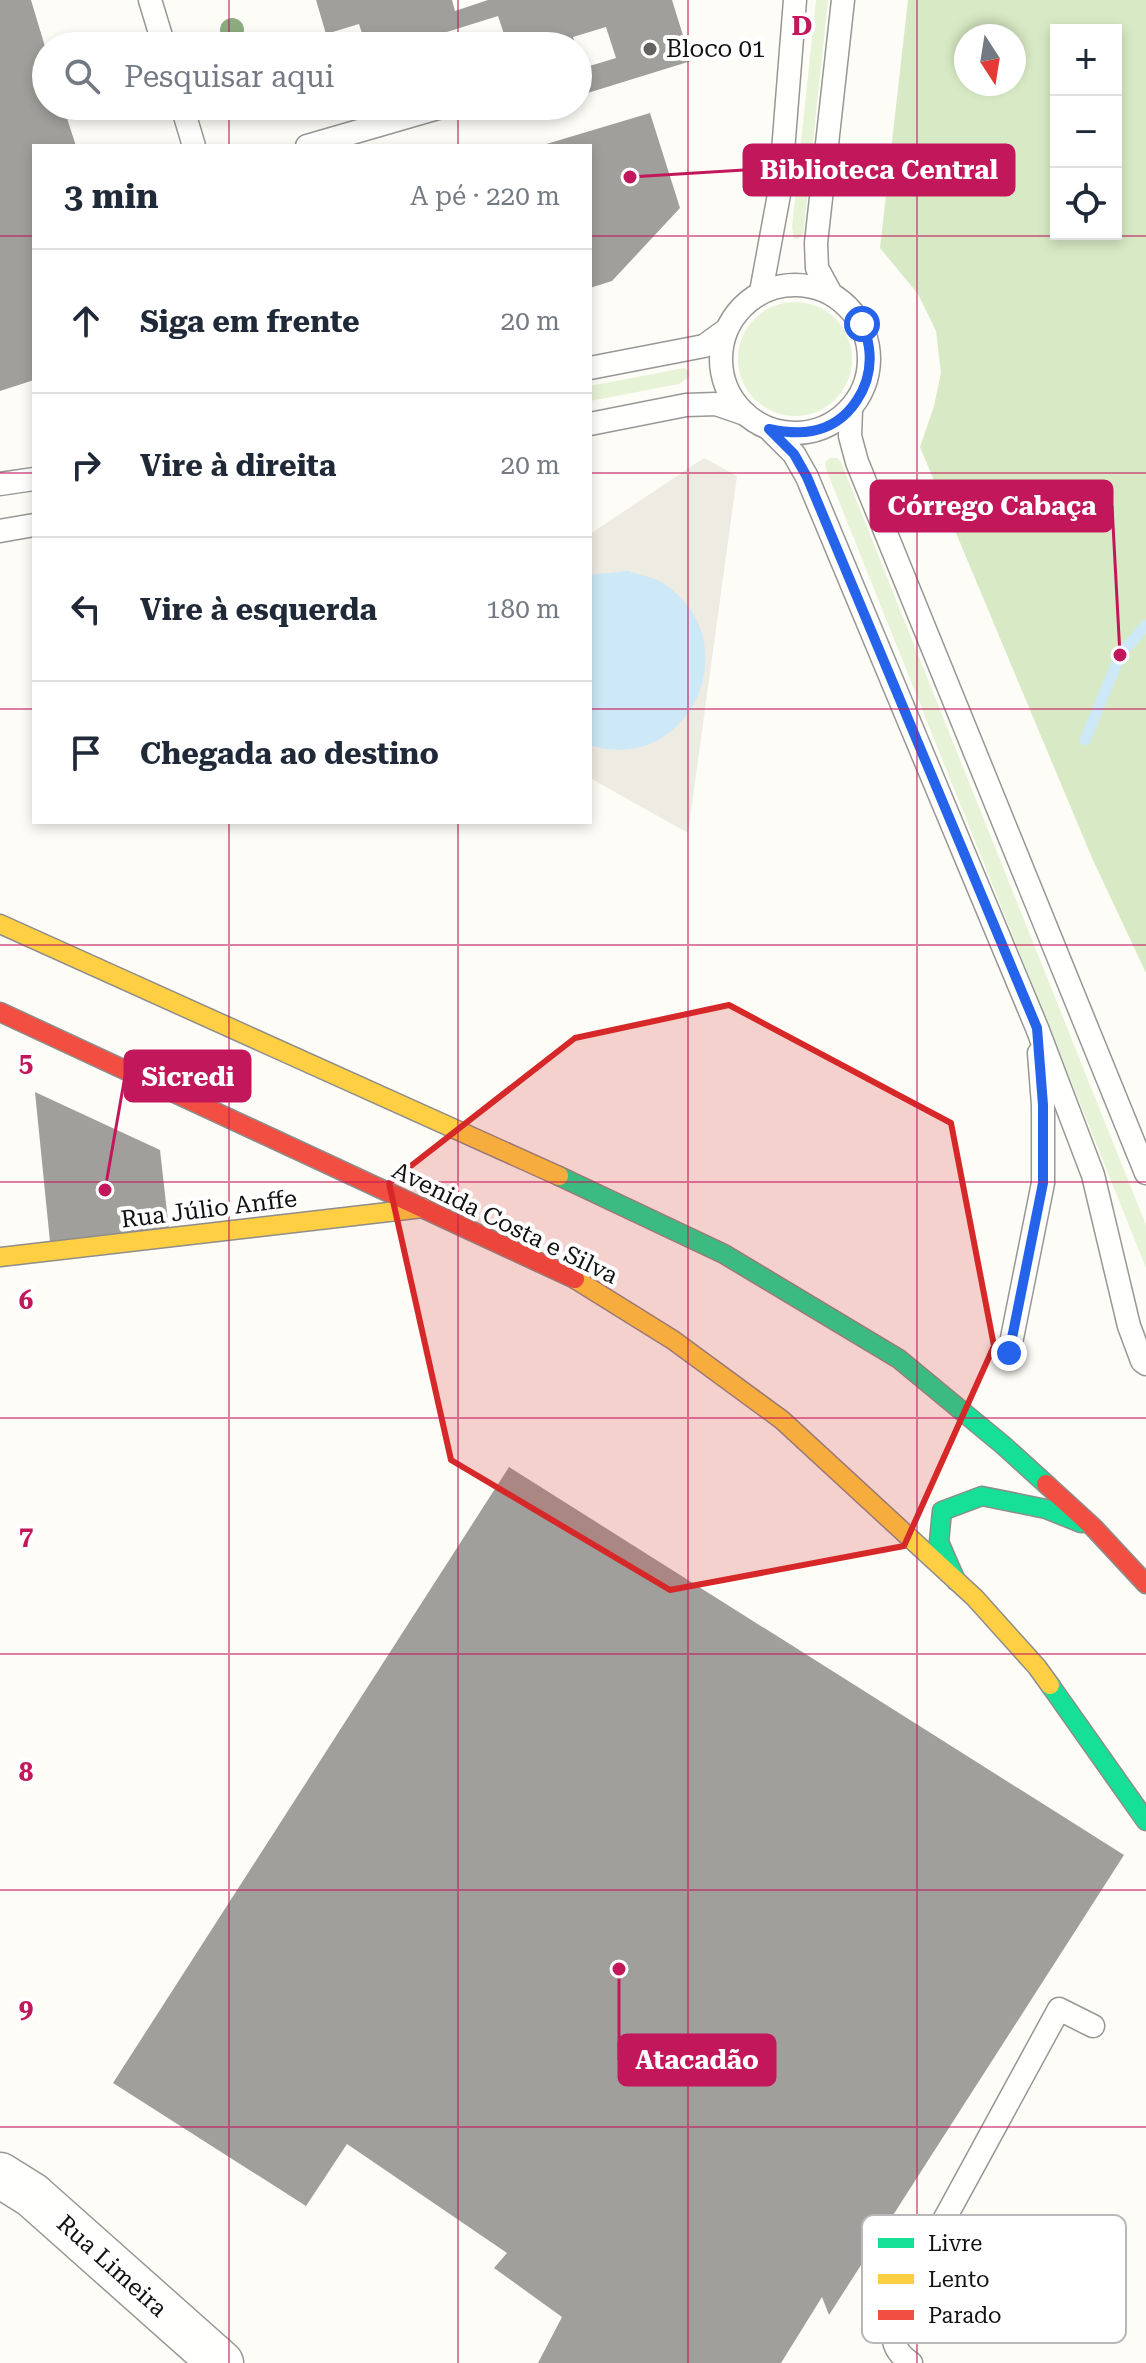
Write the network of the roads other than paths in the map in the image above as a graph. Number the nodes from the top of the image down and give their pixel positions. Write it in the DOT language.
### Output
graph roads {
  1 [pos="150,0"];
  2 [pos="795,0"];
  3 [pos="843,0"];
  4 [pos="160,32"];
  5 [pos="186,120"];
  6 [pos="397,120"];
  7 [pos="193,144"];
  8 [pos="314,144"];
  9 [pos="761,292"];
  10 [pos="830,292"];
  11 [pos="726,330"];
  12 [pos="592,368"];
  13 [pos="851,409"];
  14 [pos="745,414"];
  15 [pos="592,424"];
  16 [pos="769,429"];
  17 [pos="32,479"];
  18 [pos="0,484"];
  19 [pos="32,525"];
  20 [pos="0,531"];
  21 [pos="0,924"];
  22 [pos="0,1012"];
  23 [pos="1037,1028"];
  24 [pos="1146,1173"];
  25 [pos="423,1208"];
  26 [pos="0,1257"];
  27 [pos="1009,1353"];
  28 [pos="1146,1364"];
  29 [pos="1094,1528"];
  30 [pos="957,1582"];
  31 [pos="1146,1584"];
  32 [pos="1146,1821"];
  33 [pos="1093,2026"];
  34 [pos="0,2175"];
  35 [pos="947,2215"];
  36 [pos="895,2343"];
  37 [pos="221,2363"];
  38 [pos="911,2363"];
  1 -- 4 [label="lane"];
  2 -- 9 [label="lane"];
  3 -- 10 [label="lane"];
  5 -- 7 [label="lane"];
  6 -- 8 [label="lane"];
  9 -- 10 [label="lane"];
  9 -- 11 [label="lane"];
  10 -- 13 [label="lane"];
  11 -- 12 [label="lane"];
  11 -- 14 [label="lane"];
  13 -- 16 [label="lane"];
  13 -- 24 [label="lane"];
  14 -- 15 [label="lane"];
  14 -- 16 [label="lane"];
  16 -- 23 [label="lane"];
  17 -- 18 [label="lane"];
  19 -- 20 [label="lane"];
  21 -- 29 [label="main road"];
  22 -- 25 [label="main road, Avenida Costa e Silva"];
  23 -- 27 [label="lane"];
  23 -- 28 [label="lane"];
  25 -- 26 [label="main road, Rua Júlio Anffe"];
  25 -- 30 [label="main road, Avenida Costa e Silva"];
  29 -- 30 [label="main road"];
  29 -- 31 [label="main road"];
  30 -- 32 [label="main road, Avenida Costa e Silva"];
  33 -- 35 [label="lane"];
  34 -- 37 [label="street, Rua Limeira"];
  36 -- 38 [label="lane"];
}
